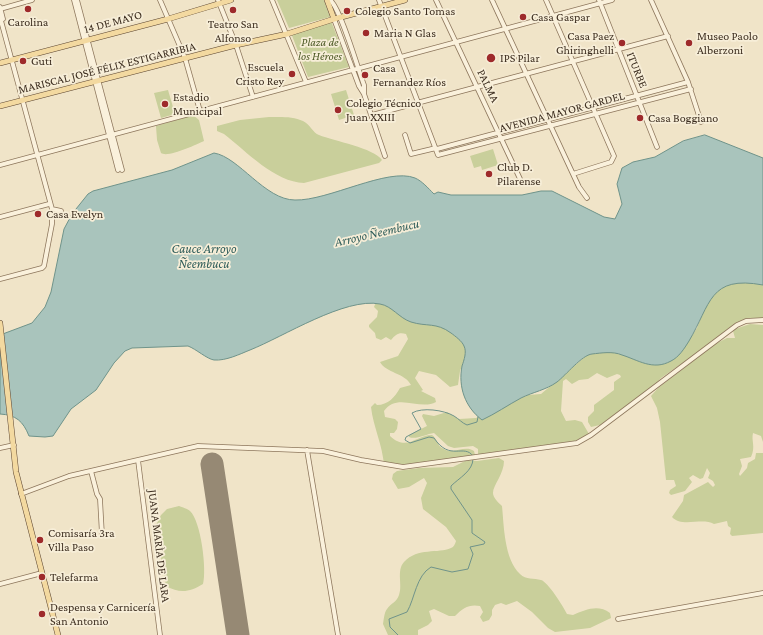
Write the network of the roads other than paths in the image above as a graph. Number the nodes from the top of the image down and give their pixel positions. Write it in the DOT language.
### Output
graph roads {
  1 [pos="32,0"];
  2 [pos="74,0"];
  3 [pos="77,0"];
  4 [pos="160,0"];
  5 [pos="231,0"];
  6 [pos="272,0"];
  7 [pos="328,0"];
  8 [pos="380,0"];
  9 [pos="405,0"];
  10 [pos="436,0"];
  11 [pos="492,0"];
  12 [pos="546,0"];
  13 [pos="612,0"];
  14 [pos="651,0"];
  15 [pos="219,2"];
  16 [pos="599,2"];
  17 [pos="382,6"];
  18 [pos="0,8"];
  19 [pos="552,16"];
  20 [pos="0,17"];
  21 [pos="337,18"];
  22 [pos="168,19"];
  23 [pos="506,29"];
  24 [pos="287,34"];
  25 [pos="668,36"];
  26 [pos="87,40"];
  27 [pos="456,43"];
  28 [pos="236,45"];
  29 [pos="618,49"];
  30 [pos="401,57"];
  31 [pos="185,58"];
  32 [pos="13,60"];
  33 [pos="573,62"];
  34 [pos="0,63"];
  35 [pos="358,68"];
  36 [pos="352,70"];
  37 [pos="527,74"];
  38 [pos="98,81"];
  39 [pos="306,82"];
  40 [pos="688,82"];
  41 [pos="478,87"];
  42 [pos="691,89"];
  43 [pos="364,94"];
  44 [pos="637,96"];
  45 [pos="253,97"];
  46 [pos="24,99"];
  47 [pos="640,102"];
  48 [pos="419,103"];
  49 [pos="0,106"];
  50 [pos="592,108"];
  51 [pos="200,111"];
  52 [pos="595,114"];
  53 [pos="372,115"];
  54 [pos="547,120"];
  55 [pos="701,122"];
  56 [pos="550,125"];
  57 [pos="500,132"];
  58 [pos="111,135"];
  59 [pos="405,135"];
  60 [pos="502,138"];
  61 [pos="657,147"];
  62 [pos="436,148"];
  63 [pos="39,155"];
  64 [pos="385,156"];
  65 [pos="0,165"];
  66 [pos="120,170"];
  67 [pos="573,174"];
  68 [pos="521,181"];
  69 [pos="587,198"];
  70 [pos="49,204"];
  71 [pos="52,209"];
  72 [pos="61,211"];
  73 [pos="0,217"];
  74 [pos="0,279"];
  75 [pos="763,320"];
  76 [pos="0,323"];
  77 [pos="14,445"];
  78 [pos="0,448"];
  79 [pos="307,450"];
  80 [pos="138,460"];
  81 [pos="91,470"];
  82 [pos="21,494"];
  83 [pos="102,535"];
  84 [pos="42,573"];
  85 [pos="0,584"];
  86 [pos="763,593"];
  87 [pos="618,619"];
  88 [pos="58,635"];
  89 [pos="160,635"];
  90 [pos="338,635"];
  1 -- 18 [label="street"];
  2 -- 26 [label="street"];
  3 -- 26 [label="street"];
  4 -- 22 [label="street"];
  5 -- 15 [label="main road, 14 DE MAYO"];
  6 -- 24 [label="street"];
  7 -- 21 [label="main road"];
  8 -- 17 [label="street"];
  9 -- 17 [label="main road, MARISCAL JOSÉ FÉLIX ESTIGARRIBIA"];
  10 -- 27 [label="street, PALMA"];
  11 -- 23 [label="street"];
  12 -- 19 [label="street"];
  13 -- 16 [label="street"];
  14 -- 25 [label="street"];
  15 -- 22 [label="main road, 14 DE MAYO"];
  15 -- 28 [label="street"];
  16 -- 19 [label="street"];
  16 -- 29 [label="street, ITURBE"];
  17 -- 21 [label="main road, MARISCAL JOSÉ FÉLIX ESTIGARRIBIA"];
  17 -- 30 [label="street"];
  18 -- 32 [label="street"];
  19 -- 23 [label="street"];
  19 -- 33 [label="street"];
  20 -- 32 [label="street"];
  21 -- 24 [label="main road, MARISCAL JOSÉ FÉLIX ESTIGARRIBIA"];
  21 -- 35 [label="street"];
  21 -- 36 [label="street"];
  22 -- 26 [label="main road, 14 DE MAYO"];
  22 -- 31 [label="street"];
  23 -- 27 [label="street"];
  23 -- 37 [label="street"];
  24 -- 28 [label="main road, MARISCAL JOSÉ FÉLIX ESTIGARRIBIA"];
  24 -- 39 [label="street"];
  25 -- 29 [label="street"];
  25 -- 40 [label="street"];
  26 -- 32 [label="main road, 14 DE MAYO"];
  26 -- 38 [label="street"];
  27 -- 30 [label="street"];
  27 -- 41 [label="street, PALMA"];
  28 -- 31 [label="main road, MARISCAL JOSÉ FÉLIX ESTIGARRIBIA"];
  28 -- 45 [label="street"];
  29 -- 33 [label="street"];
  29 -- 44 [label="street, ITURBE"];
  30 -- 35 [label="street"];
  30 -- 48 [label="street"];
  31 -- 38 [label="main road, MARISCAL JOSÉ FÉLIX ESTIGARRIBIA"];
  31 -- 51 [label="street"];
  32 -- 34 [label="main road, 14 DE MAYO"];
  32 -- 46 [label="street"];
  33 -- 37 [label="street"];
  33 -- 50 [label="street"];
  35 -- 36 [label="street"];
  35 -- 43 [label="street"];
  36 -- 39 [label="street"];
  36 -- 43 [label="street"];
  37 -- 41 [label="street"];
  37 -- 54 [label="street"];
  38 -- 46 [label="main road, MARISCAL JOSÉ FÉLIX ESTIGARRIBIA"];
  38 -- 58 [label="street"];
  39 -- 45 [label="street"];
  40 -- 42 [label="street"];
  40 -- 44 [label="street, AVENIDA MAYOR GARDEL"];
  41 -- 48 [label="street"];
  41 -- 57 [label="street, PALMA"];
  42 -- 47 [label="street, AVENIDA MAYOR GARDEL"];
  42 -- 55 [label="street"];
  43 -- 53 [label="street"];
  44 -- 47 [label="street, ITURBE"];
  44 -- 50 [label="street, AVENIDA MAYOR GARDEL"];
  45 -- 51 [label="street"];
  46 -- 49 [label="main road, MARISCAL JOSÉ FÉLIX ESTIGARRIBIA"];
  46 -- 63 [label="street"];
  47 -- 52 [label="street, AVENIDA MAYOR GARDEL"];
  47 -- 61 [label="street, ITURBE"];
  48 -- 53 [label="street"];
  48 -- 62 [label="street"];
  50 -- 52 [label="street"];
  50 -- 54 [label="street, AVENIDA MAYOR GARDEL"];
  51 -- 58 [label="street"];
  52 -- 56 [label="street, AVENIDA MAYOR GARDEL"];
  52 -- 67 [label="street"];
  53 -- 64 [label="street"];
  54 -- 56 [label="street"];
  54 -- 57 [label="street, AVENIDA MAYOR GARDEL"];
  56 -- 60 [label="street, AVENIDA MAYOR GARDEL"];
  56 -- 67 [label="street"];
  57 -- 60 [label="street, PALMA"];
  57 -- 62 [label="street, AVENIDA MAYOR GARDEL"];
  58 -- 63 [label="street"];
  58 -- 66 [label="street"];
  59 -- 62 [label="street, AVENIDA MAYOR GARDEL"];
  60 -- 62 [label="street, AVENIDA MAYOR GARDEL"];
  60 -- 68 [label="street, PALMA"];
  63 -- 65 [label="street"];
  63 -- 70 [label="street"];
  67 -- 69 [label="street"];
  70 -- 71 [label="street"];
  70 -- 73 [label="street"];
  71 -- 72 [label="street"];
  71 -- 74 [label="street"];
  75 -- 79 [label="street"];
  76 -- 77 [label="main road"];
  77 -- 78 [label="street"];
  77 -- 82 [label="main road"];
  79 -- 80 [label="street"];
  79 -- 90 [label="street"];
  80 -- 81 [label="street"];
  80 -- 89 [label="street, JUANA MARÌA DE LARA"];
  81 -- 82 [label="street"];
  81 -- 83 [label="street"];
  82 -- 84 [label="main road"];
  84 -- 85 [label="street"];
  84 -- 88 [label="main road"];
  86 -- 87 [label="street"];
}
